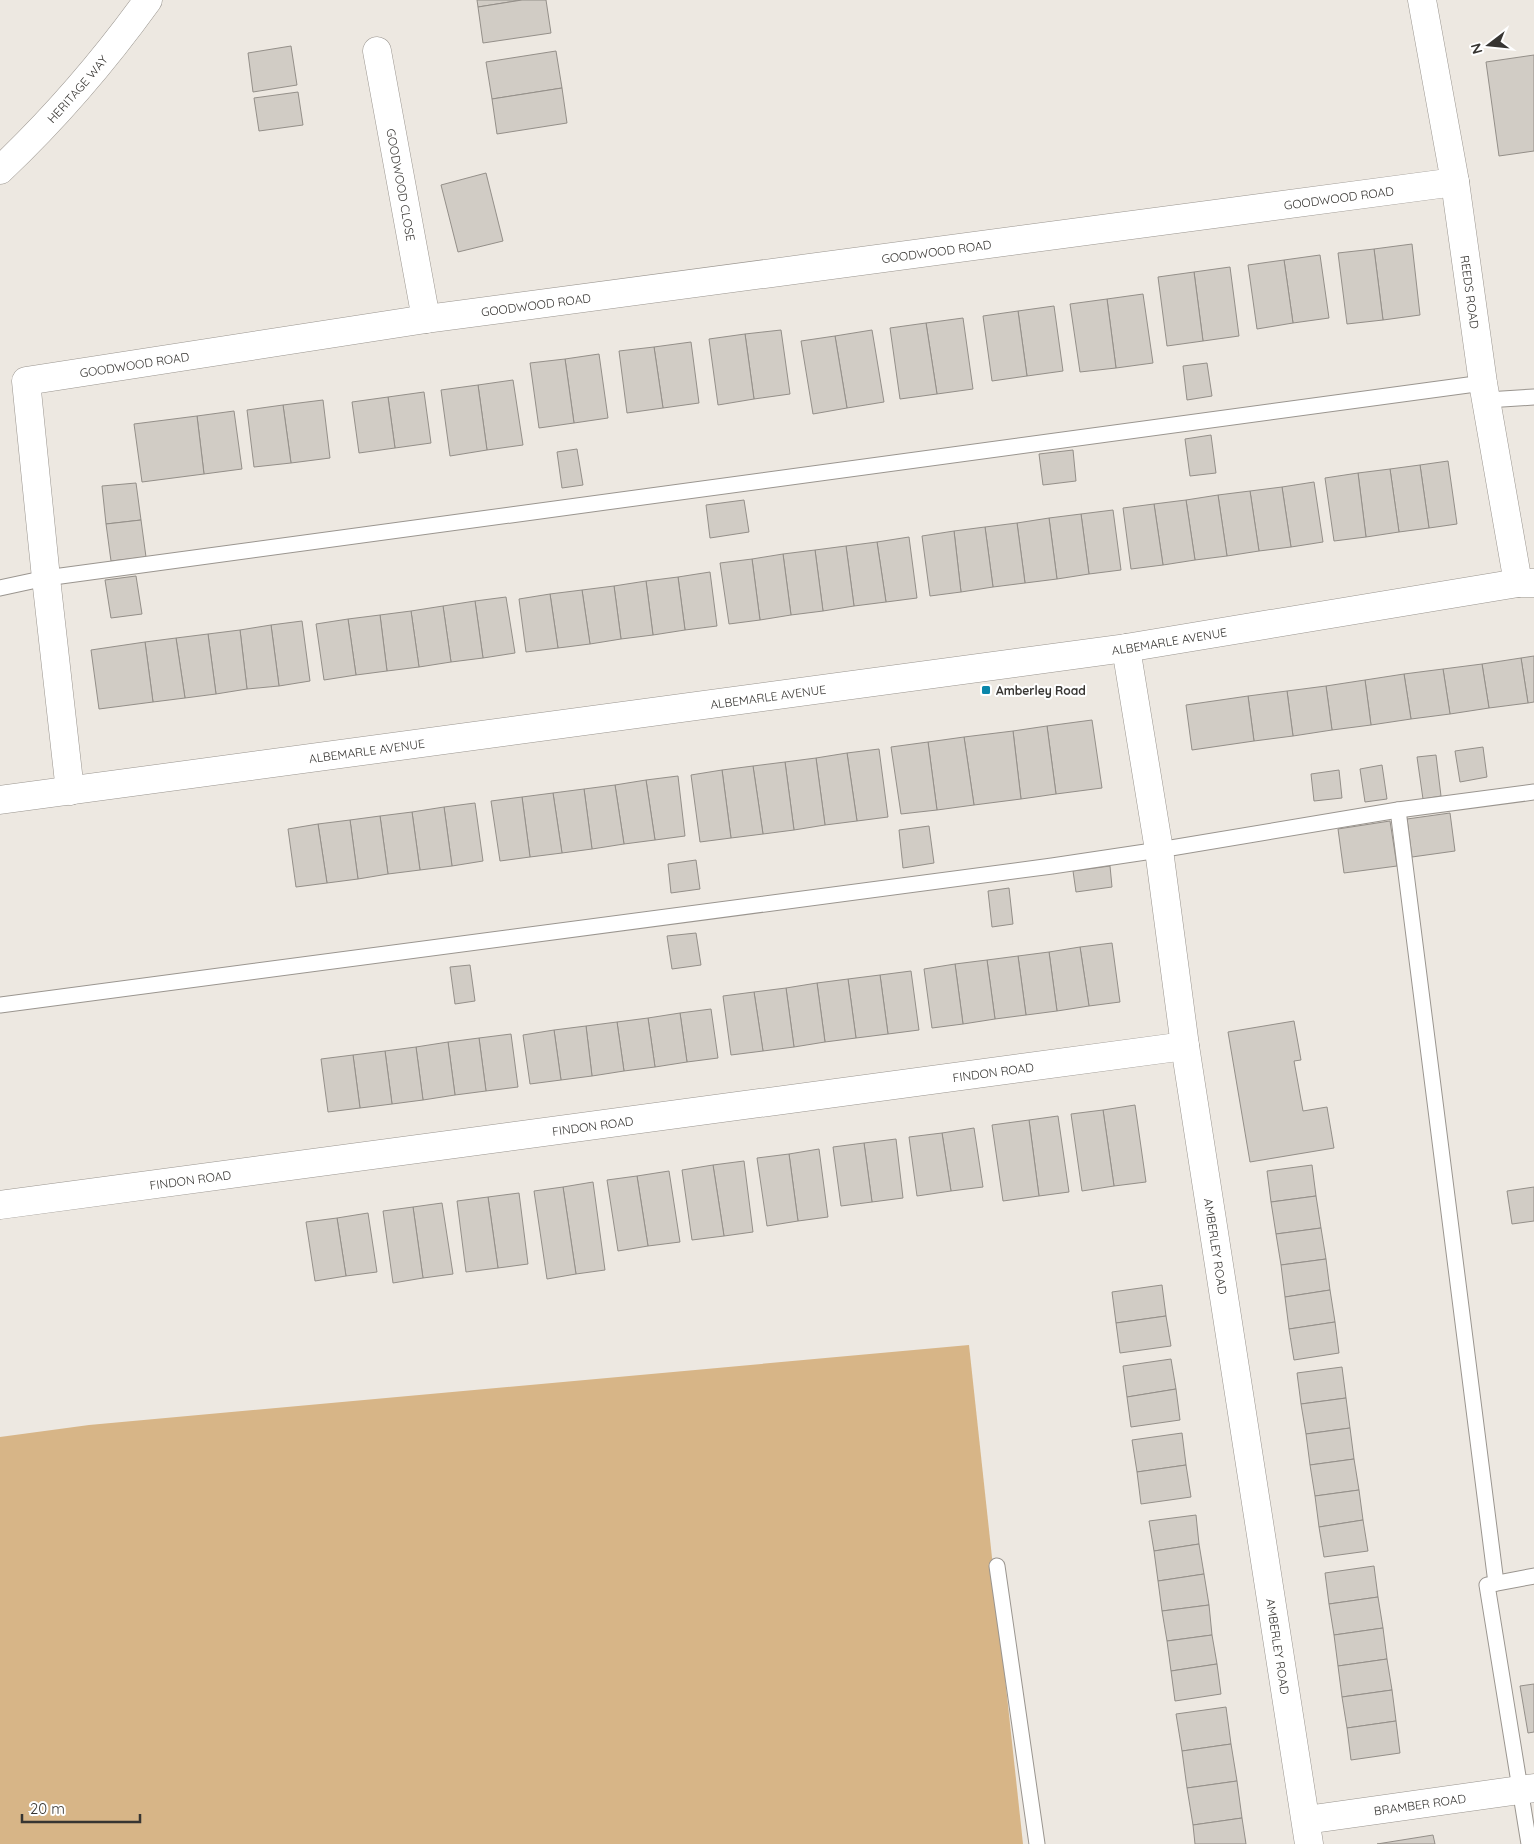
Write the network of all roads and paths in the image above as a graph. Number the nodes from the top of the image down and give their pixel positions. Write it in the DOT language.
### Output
graph roads {
  1 [pos="148,0"];
  2 [pos="1422,0"];
  3 [pos="377,51"];
  4 [pos="0,170"];
  5 [pos="1455,182"];
  6 [pos="426,319"];
  7 [pos="1485,392"];
  8 [pos="1534,397"];
  9 [pos="46,578"];
  10 [pos="1526,583"];
  11 [pos="0,588"];
  12 [pos="1126,648"];
  13 [pos="70,791"];
  14 [pos="1534,792"];
  15 [pos="0,800"];
  16 [pos="1398,810"];
  17 [pos="1159,850"];
  18 [pos="0,1005"];
  19 [pos="1185,1046"];
  20 [pos="0,1205"];
  21 [pos="997,1566"];
  22 [pos="1534,1576"];
  23 [pos="1496,1583"];
  24 [pos="1527,1789"];
  25 [pos="1308,1832"];
  26 [pos="1037,1844"];
  27 [pos="1528,1844"];
  1 -- 4 [label="street, HERITAGE WAY"];
  2 -- 5 [label="street, REEDS ROAD"];
  3 -- 6 [label="street, GOODWOOD CLOSE"];
  5 -- 6 [label="street, GOODWOOD ROAD"];
  5 -- 7 [label="street, REEDS ROAD"];
  6 -- 9 [label="street, GOODWOOD ROAD"];
  7 -- 8 [label="lane"];
  7 -- 9 [label="lane"];
  7 -- 10 [label="street, REEDS ROAD"];
  9 -- 11 [label="lane"];
  9 -- 13 [label="street, GOODWOOD ROAD"];
  10 -- 12 [label="street, ALBEMARLE AVENUE"];
  12 -- 13 [label="street, ALBEMARLE AVENUE"];
  12 -- 17 [label="street, AMBERLEY ROAD"];
  13 -- 15 [label="street, ALBEMARLE AVENUE"];
  14 -- 16 [label="lane"];
  16 -- 17 [label="lane"];
  16 -- 23 [label="lane"];
  17 -- 18 [label="lane"];
  17 -- 19 [label="street, AMBERLEY ROAD"];
  19 -- 20 [label="street, FINDON ROAD"];
  19 -- 25 [label="street, AMBERLEY ROAD"];
  21 -- 26 [label="lane"];
  22 -- 23 [label="lane"];
  23 -- 24 [label="lane"];
  24 -- 25 [label="street, BRAMBER ROAD"];
  24 -- 27 [label="lane"];
}
